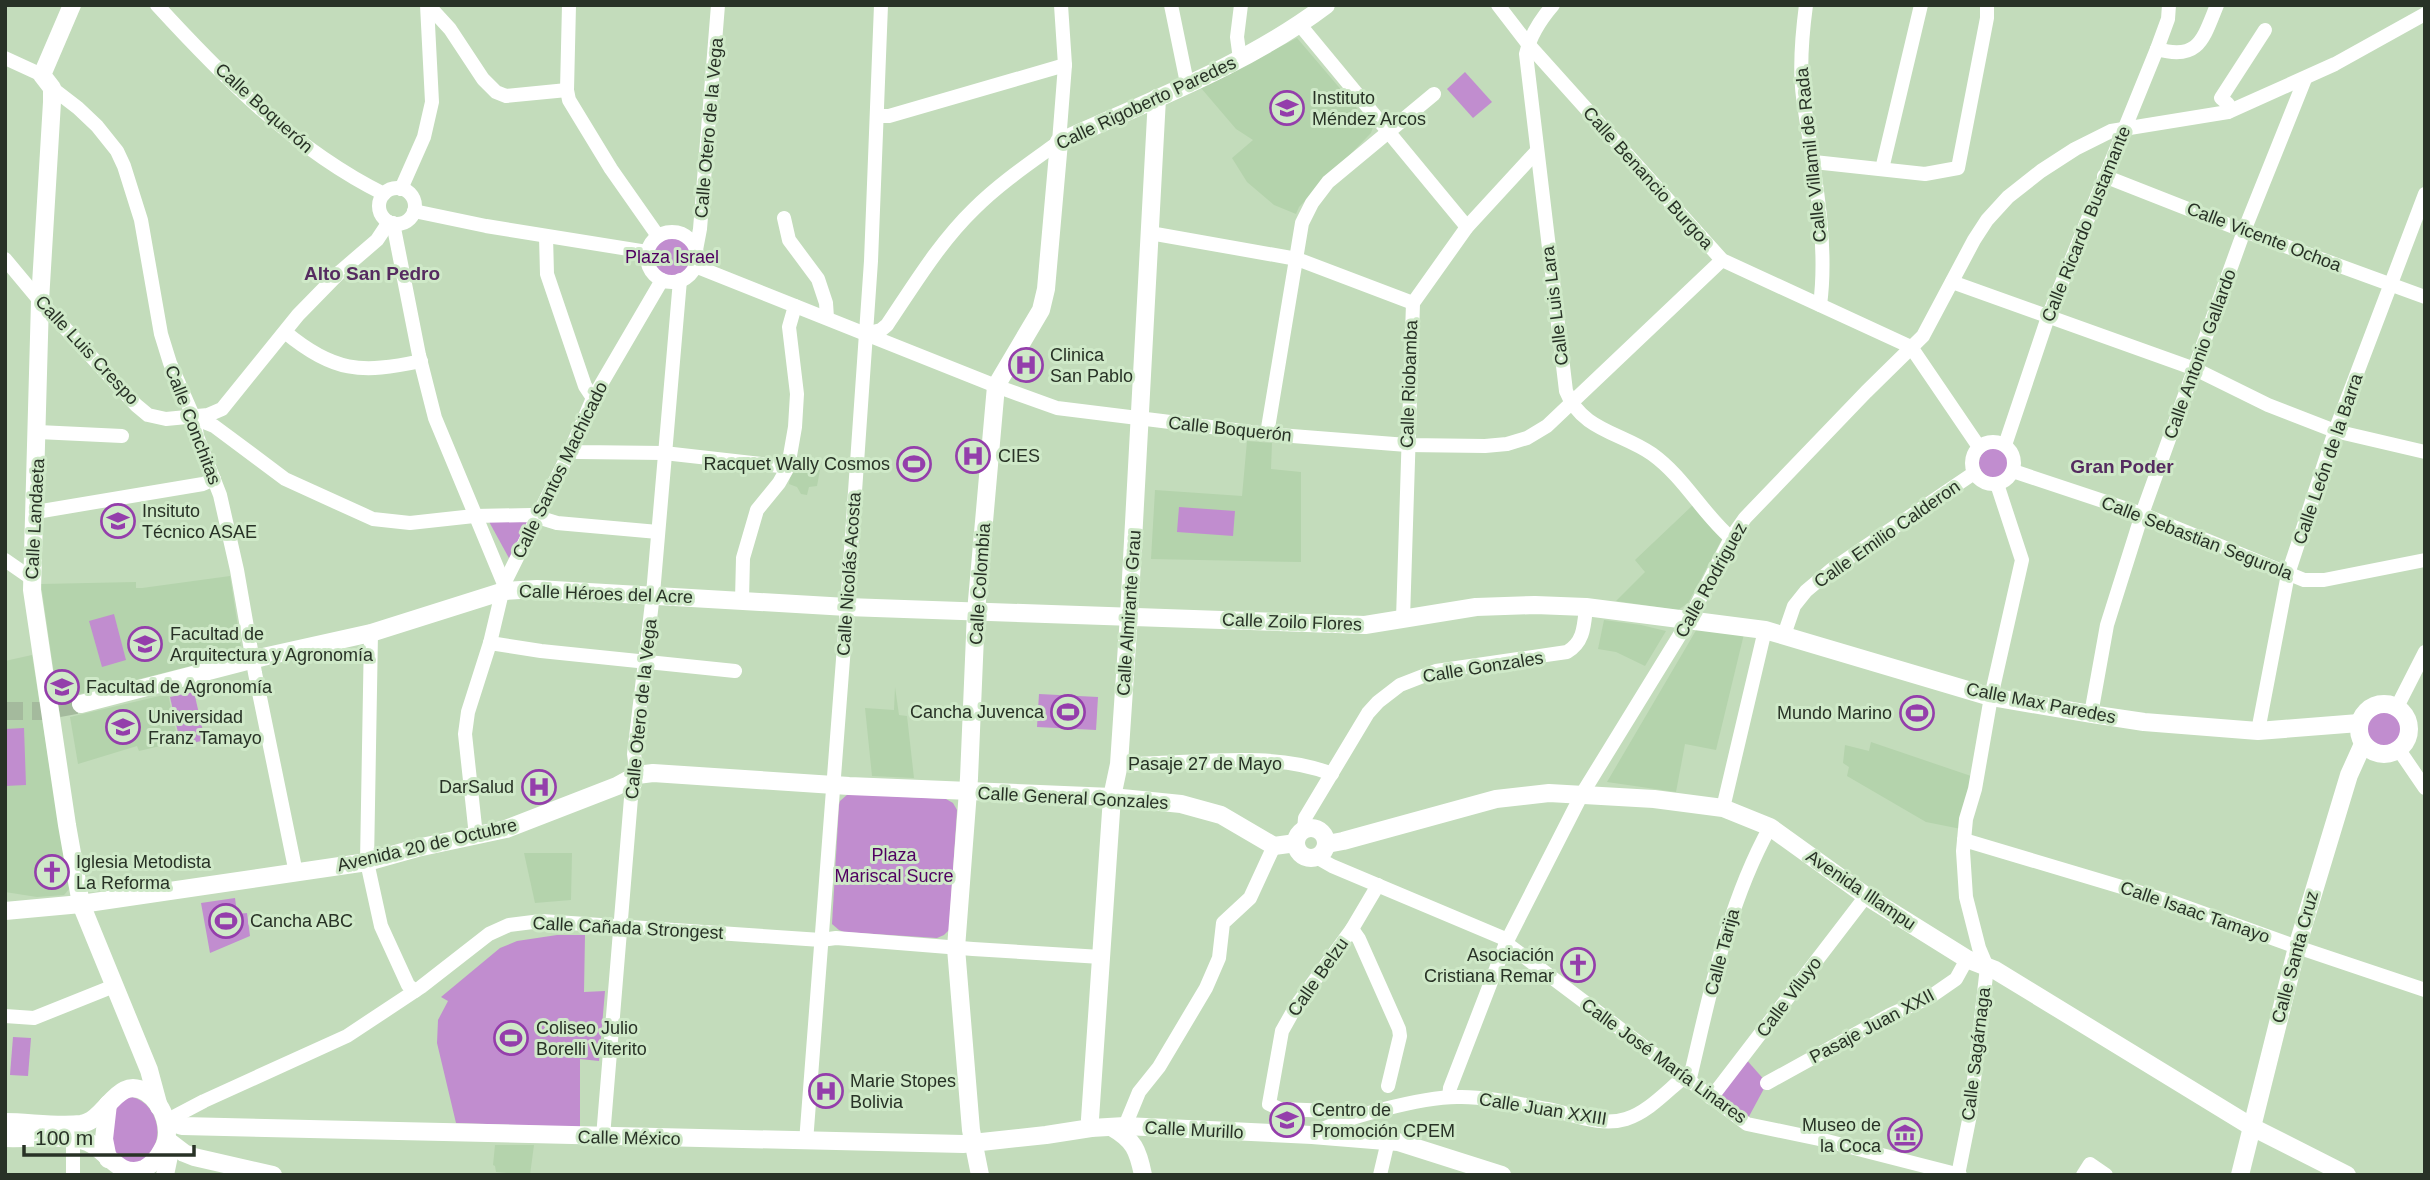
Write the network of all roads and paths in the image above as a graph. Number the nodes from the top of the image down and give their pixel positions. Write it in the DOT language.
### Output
graph roads {
  1 [pos="72,5"];
  2 [pos="157,5"];
  3 [pos="428,5"];
  4 [pos="569,5"];
  5 [pos="718,5"];
  6 [pos="881,5"];
  7 [pos="1061,5"];
  8 [pos="1171,5"];
  9 [pos="1241,5"];
  10 [pos="1326,5"];
  11 [pos="1498,5"];
  12 [pos="1553,5"];
  13 [pos="1806,5"];
  14 [pos="1921,5"];
  15 [pos="1987,5"];
  16 [pos="2169,5"];
  17 [pos="2217,5"];
  18 [pos="2425,15"];
  19 [pos="1300,25"];
  20 [pos="2265,30"];
  21 [pos="1528,44"];
  22 [pos="2157,49"];
  23 [pos="5,58"];
  24 [pos="1240,60"];
  25 [pos="1065,65"];
  26 [pos="2305,79"];
  27 [pos="47,82"];
  28 [pos="1187,83"];
  29 [pos="566,90"];
  30 [pos="1434,94"];
  31 [pos="1157,98"];
  32 [pos="2228,112"];
  33 [pos="877,116"];
  34 [pos="2122,130"];
  35 [pos="1389,131"];
  36 [pos="1059,142"];
  37 [pos="1537,151"];
  38 [pos="1814,162"];
  39 [pos="1882,169"];
  40 [pos="2104,176"];
  41 [pos="401,189"];
  42 [pos="384,194"];
  43 [pos="2425,194"];
  44 [pos="414,211"];
  45 [pos="784,218"];
  46 [pos="391,223"];
  47 [pos="1467,227"];
  48 [pos="2244,231"];
  49 [pos="1150,233"];
  50 [pos="546,236"];
  51 [pos="658,236"];
  52 [pos="696,250"];
  53 [pos="648,252"];
  54 [pos="5,259"];
  55 [pos="1297,259"];
  56 [pos="1722,260"];
  57 [pos="695,266"];
  58 [pos="662,280"];
  59 [pos="680,281"];
  60 [pos="1952,282"];
  61 [pos="2390,284"];
  62 [pos="2425,297"];
  63 [pos="40,301"];
  64 [pos="1413,303"];
  65 [pos="1819,305"];
  66 [pos="795,306"];
  67 [pos="2048,317"];
  68 [pos="827,318"];
  69 [pos="285,332"];
  70 [pos="865,334"];
  71 [pos="1912,347"];
  72 [pos="421,361"];
  73 [pos="2195,369"];
  74 [pos="996,386"];
  75 [pos="593,398"];
  76 [pos="1572,404"];
  77 [pos="194,418"];
  78 [pos="1140,419"];
  79 [pos="2335,431"];
  80 [pos="38,432"];
  81 [pos="1267,434"];
  82 [pos="122,436"];
  83 [pos="1407,445"];
  84 [pos="2005,445"];
  85 [pos="1979,447"];
  86 [pos="570,449"];
  87 [pos="2425,452"];
  88 [pos="664,453"];
  89 [pos="788,467"];
  90 [pos="2013,471"];
  91 [pos="1974,473"];
  92 [pos="214,479"];
  93 [pos="1997,484"];
  94 [pos="36,512"];
  95 [pos="2141,514"];
  96 [pos="474,516"];
  97 [pos="537,516"];
  98 [pos="658,532"];
  99 [pos="1731,538"];
  100 [pos="5,560"];
  101 [pos="2425,560"];
  102 [pos="2288,575"];
  103 [pos="31,578"];
  104 [pos="504,588"];
  105 [pos="653,594"];
  106 [pos="742,600"];
  107 [pos="847,607"];
  108 [pos="1586,607"];
  109 [pos="976,612"];
  110 [pos="1129,615"];
  111 [pos="1403,620"];
  112 [pos="1689,620"];
  113 [pos="1765,630"];
  114 [pos="371,633"];
  115 [pos="1784,635"];
  116 [pos="490,643"];
  117 [pos="2425,652"];
  118 [pos="253,660"];
  119 [pos="646,662"];
  120 [pos="735,671"];
  121 [pos="1991,697"];
  122 [pos="81,704"];
  123 [pos="2397,707"];
  124 [pos="2091,714"];
  125 [pos="2359,723"];
  126 [pos="2417,728"];
  127 [pos="2258,731"];
  128 [pos="2362,744"];
  129 [pos="2399,750"];
  130 [pos="1119,764"];
  131 [pos="1332,774"];
  132 [pos="637,775"];
  133 [pos="832,785"];
  134 [pos="2425,788"];
  135 [pos="967,791"];
  136 [pos="1582,794"];
  137 [pos="1112,797"];
  138 [pos="1723,808"];
  139 [pos="1770,827"];
  140 [pos="475,836"];
  141 [pos="1300,836"];
  142 [pos="1964,840"];
  143 [pos="1275,846"];
  144 [pos="1322,850"];
  145 [pos="367,862"];
  146 [pos="296,873"];
  147 [pos="1378,885"];
  148 [pos="1866,896"];
  149 [pos="81,904"];
  150 [pos="5,911"];
  151 [pos="621,926"];
  152 [pos="1352,929"];
  153 [pos="821,940"];
  154 [pos="1506,943"];
  155 [pos="956,947"];
  156 [pos="2297,947"];
  157 [pos="1101,957"];
  158 [pos="1967,958"];
  159 [pos="1987,967"];
  160 [pos="114,986"];
  161 [pos="2425,989"];
  162 [pos="415,991"];
  163 [pos="5,1016"];
  164 [pos="1686,1080"];
  165 [pos="1767,1083"];
  166 [pos="1388,1086"];
  167 [pos="1449,1097"];
  168 [pos="1711,1098"];
  169 [pos="108,1104"];
  170 [pos="162,1114"];
  171 [pos="1363,1115"];
  172 [pos="5,1122"];
  173 [pos="1118,1126"];
  174 [pos="2252,1127"];
  175 [pos="1091,1128"];
  176 [pos="1312,1135"];
  177 [pos="5,1138"];
  178 [pos="603,1138"];
  179 [pos="73,1139"];
  180 [pos="167,1140"];
  181 [pos="1388,1141"];
  182 [pos="806,1142"];
  183 [pos="974,1144"];
  184 [pos="114,1167"];
  185 [pos="1959,1174"];
  186 [pos="72,1175"];
  187 [pos="147,1175"];
  188 [pos="157,1175"];
  189 [pos="165,1175"];
  190 [pos="273,1175"];
  191 [pos="980,1175"];
  192 [pos="1143,1175"];
  193 [pos="1380,1175"];
  194 [pos="1502,1175"];
  195 [pos="2083,1175"];
  196 [pos="2106,1175"];
  197 [pos="2240,1175"];
  198 [pos="2347,1175"];
  1 -- 27 [label="main road, Calle Landaeta"];
  2 -- 42 [label="street, Calle Boquerón"];
  3 -- 29 [label="street"];
  3 -- 41 [label="street"];
  4 -- 29 [label="street"];
  5 -- 52 [label="street, Calle Otero de la Vega"];
  6 -- 33 [label="street, Calle Nicolás Acosta"];
  7 -- 25 [label="street, Calle Colombia"];
  8 -- 28 [label="street"];
  9 -- 24 [label="street"];
  10 -- 19 [label="main road, Calle Rigoberto Paredes"];
  11 -- 21 [label="street, Calle Benancio Burgoa"];
  12 -- 21 [label="street"];
  13 -- 38 [label="street, Calle Villamil de Rada"];
  14 -- 39 [label="street"];
  15 -- 39 [label="street"];
  16 -- 22 [label="street, Calle Ricardo Bustamante"];
  17 -- 22 [label="street"];
  18 -- 26 [label="street, Calle Rodriguez"];
  19 -- 24 [label="main road, Calle Rigoberto Paredes"];
  19 -- 35 [label="street"];
  20 -- 32 [label="street"];
  21 -- 37 [label="street, Calle Luis Lara"];
  21 -- 56 [label="street, Calle Benancio Burgoa"];
  22 -- 34 [label="street, Calle Ricardo Bustamante"];
  23 -- 27 [label="street, Calle Conchitas"];
  24 -- 28 [label="main road, Calle Rigoberto Paredes"];
  25 -- 33 [label="street"];
  25 -- 36 [label="street, Calle Colombia"];
  26 -- 32 [label="street, Calle Rodriguez"];
  26 -- 48 [label="street, Calle Antonio Gallardo"];
  27 -- 63 [label="main road, Calle Landaeta"];
  27 -- 77 [label="street, Calle Conchitas"];
  28 -- 31 [label="main road, Calle Rigoberto Paredes"];
  29 -- 51 [label="street"];
  30 -- 35 [label="street"];
  31 -- 36 [label="main road, Calle Rigoberto Paredes"];
  31 -- 49 [label="main road, Calle Almirante Grau"];
  32 -- 34 [label="street, Calle Rodriguez"];
  33 -- 70 [label="street, Calle Nicolás Acosta"];
  34 -- 40 [label="street, Calle Ricardo Bustamante"];
  34 -- 60 [label="street, Calle Rodriguez"];
  35 -- 47 [label="street"];
  35 -- 55 [label="street"];
  36 -- 70 [label="street, Calle Rigoberto Paredes"];
  36 -- 74 [label="main road, Calle Colombia"];
  37 -- 47 [label="street, Calle Riobamba"];
  37 -- 76 [label="street, Calle Luis Lara"];
  38 -- 39 [label="street"];
  38 -- 65 [label="street, Calle Villamil de Rada"];
  40 -- 48 [label="street, Calle Vicente Ochoa"];
  40 -- 67 [label="street, Calle Ricardo Bustamante"];
  41 -- 42 [label="street"];
  41 -- 44 [label="street"];
  42 -- 46 [label="street"];
  43 -- 61 [label="street, Calle León de la Barra"];
  44 -- 46 [label="street"];
  44 -- 50 [label="street"];
  45 -- 68 [label="street"];
  46 -- 69 [label="street, Calle Luis Crespo"];
  46 -- 72 [label="street"];
  47 -- 64 [label="street, Calle Riobamba"];
  48 -- 61 [label="street, Calle Vicente Ochoa"];
  48 -- 73 [label="street, Calle Antonio Gallardo"];
  49 -- 55 [label="street"];
  49 -- 78 [label="main road, Calle Almirante Grau"];
  50 -- 53 [label="street"];
  50 -- 75 [label="street"];
  51 -- 52 [label="street"];
  51 -- 53 [label="street"];
  52 -- 57 [label="street"];
  53 -- 58 [label="street"];
  54 -- 63 [label="street, Calle Luis Crespo"];
  55 -- 64 [label="street"];
  55 -- 81 [label="street"];
  56 -- 65 [label="street, Calle Benancio Burgoa"];
  56 -- 76 [label="street, Calle Boquerón"];
  57 -- 59 [label="street"];
  57 -- 66 [label="street, Calle Boquerón"];
  58 -- 59 [label="street"];
  58 -- 75 [label="street, Calle Santos Machicado"];
  59 -- 88 [label="street, Calle Otero de la Vega"];
  60 -- 67 [label="street"];
  60 -- 71 [label="street, Calle Rodriguez"];
  61 -- 62 [label="street, Calle Vicente Ochoa"];
  61 -- 79 [label="street, Calle León de la Barra"];
  63 -- 77 [label="street, Calle Luis Crespo"];
  63 -- 80 [label="main road, Calle Landaeta"];
  64 -- 83 [label="street, Calle Riobamba"];
  65 -- 71 [label="street, Calle Benancio Burgoa"];
  66 -- 68 [label="street, Calle Boquerón"];
  66 -- 89 [label="street"];
  67 -- 73 [label="street"];
  67 -- 84 [label="street, Calle Ricardo Bustamante"];
  68 -- 70 [label="street, Calle Boquerón"];
  69 -- 72 [label="street"];
  69 -- 77 [label="street, Calle Luis Crespo"];
  70 -- 74 [label="street, Calle Boquerón"];
  70 -- 107 [label="street, Calle Nicolás Acosta"];
  71 -- 85 [label="street"];
  71 -- 99 [label="street, Calle Rodriguez"];
  72 -- 96 [label="street"];
  73 -- 79 [label="street"];
  73 -- 95 [label="street, Calle Antonio Gallardo"];
  74 -- 78 [label="street, Calle Boquerón"];
  74 -- 109 [label="main road, Calle Colombia"];
  75 -- 86 [label="street, Calle Santos Machicado"];
  76 -- 83 [label="street, Calle Boquerón"];
  76 -- 99 [label="street"];
  77 -- 92 [label="street, Calle Conchitas"];
  77 -- 96 [label="street"];
  78 -- 81 [label="street, Calle Boquerón"];
  78 -- 110 [label="main road, Calle Almirante Grau"];
  79 -- 87 [label="street"];
  79 -- 102 [label="street, Calle León de la Barra"];
  80 -- 82 [label="street"];
  80 -- 94 [label="main road, Calle Landaeta"];
  81 -- 83 [label="street, Calle Boquerón"];
  83 -- 111 [label="street, Calle Riobamba"];
  84 -- 85 [label="street"];
  84 -- 90 [label="street"];
  85 -- 91 [label="street"];
  86 -- 88 [label="street"];
  86 -- 97 [label="street, Calle Santos Machicado"];
  88 -- 89 [label="street"];
  88 -- 98 [label="street, Calle Otero de la Vega"];
  89 -- 106 [label="street"];
  90 -- 93 [label="street"];
  90 -- 95 [label="street, Calle Sebastian Segurola"];
  91 -- 93 [label="street"];
  91 -- 115 [label="street, Calle Emilio Calderon"];
  92 -- 94 [label="street"];
  92 -- 118 [label="street, Calle Conchitas"];
  93 -- 121 [label="street, Calle Sagárnaga"];
  94 -- 103 [label="main road, Calle Landaeta"];
  95 -- 102 [label="street, Calle Sebastian Segurola"];
  95 -- 124 [label="street, Calle Antonio Gallardo"];
  96 -- 97 [label="street"];
  96 -- 104 [label="street"];
  97 -- 98 [label="street"];
  97 -- 104 [label="street, Calle Santos Machicado"];
  98 -- 105 [label="street, Calle Otero de la Vega"];
  99 -- 112 [label="street, Calle Rodriguez"];
  100 -- 103 [label="street"];
  101 -- 102 [label="street, Calle Sebastian Segurola"];
  102 -- 127 [label="street, Calle León de la Barra"];
  103 -- 149 [label="main road, Calle Landaeta"];
  104 -- 105 [label="main road, Calle Héroes del Acre"];
  104 -- 114 [label="main road, Calle Héroes del Acre"];
  104 -- 116 [label="street, Calle Santos Machicado"];
  105 -- 106 [label="main road, Calle Héroes del Acre"];
  105 -- 119 [label="street, Calle Otero de la Vega"];
  106 -- 107 [label="main road, Calle Héroes del Acre"];
  107 -- 109 [label="main road, Calle Héroes del Acre"];
  107 -- 133 [label="street, Calle Nicolás Acosta"];
  108 -- 111 [label="main road, Calle Zoilo Flores"];
  108 -- 112 [label="main road, Calle Zoilo Flores"];
  108 -- 131 [label="street, Calle Gonzales"];
  109 -- 110 [label="main road, Calle Zoilo Flores"];
  109 -- 135 [label="main road, Calle Colombia"];
  110 -- 111 [label="main road, Calle Zoilo Flores"];
  110 -- 130 [label="main road, Calle Almirante Grau"];
  112 -- 113 [label="main road, Calle Max Paredes"];
  112 -- 136 [label="street, Calle Rodriguez"];
  113 -- 115 [label="main road, Calle Max Paredes"];
  113 -- 138 [label="street"];
  114 -- 118 [label="main road, Calle Héroes del Acre"];
  114 -- 145 [label="street"];
  115 -- 121 [label="main road, Calle Max Paredes"];
  116 -- 119 [label="street"];
  116 -- 140 [label="street, Calle Santos Machicado"];
  117 -- 123 [label="street"];
  118 -- 122 [label="main road, Calle Héroes del Acre"];
  118 -- 146 [label="street, Calle Conchitas"];
  119 -- 120 [label="street"];
  119 -- 132 [label="street, Calle Otero de la Vega"];
  121 -- 124 [label="main road, Calle Max Paredes"];
  121 -- 142 [label="street, Calle Sagárnaga"];
  123 -- 125 [label="main road"];
  123 -- 126 [label="main road"];
  124 -- 127 [label="main road, Calle Max Paredes"];
  125 -- 127 [label="main road, Calle Max Paredes"];
  125 -- 128 [label="main road"];
  126 -- 129 [label="main road"];
  128 -- 129 [label="main road"];
  128 -- 156 [label="main road, Calle Santa Cruz"];
  129 -- 134 [label="street"];
  130 -- 131 [label="street, Pasaje 27 de Mayo"];
  130 -- 137 [label="main road, Calle Almirante Grau"];
  131 -- 141 [label="street, Calle Gonzales"];
  132 -- 133 [label="main road, Avenida 20 de Octubre"];
  132 -- 140 [label="main road, Avenida 20 de Octubre"];
  132 -- 151 [label="street, Calle Otero de la Vega"];
  133 -- 135 [label="main road, Avenida 20 de Octubre"];
  133 -- 153 [label="street, Calle Nicolás Acosta"];
  135 -- 137 [label="main road, Calle General Gonzales"];
  135 -- 155 [label="main road, Calle Colombia"];
  136 -- 138 [label="main road, Avenida Illampu"];
  136 -- 144 [label="main road, Avenida Illampu"];
  136 -- 154 [label="street, Calle Rodriguez"];
  137 -- 143 [label="main road, Calle General Gonzales"];
  137 -- 157 [label="main road, Calle Almirante Grau"];
  138 -- 139 [label="main road, Avenida Illampu"];
  139 -- 148 [label="main road, Avenida Illampu"];
  139 -- 164 [label="street, Calle Tarija"];
  140 -- 145 [label="main road, Avenida 20 de Octubre"];
  141 -- 143 [label="main road"];
  141 -- 144 [label="main road"];
  141 -- 144 [label="main road"];
  142 -- 156 [label="street, Calle Isaac Tamayo"];
  142 -- 159 [label="street, Calle Sagárnaga"];
  143 -- 173 [label="street"];
  144 -- 147 [label="street"];
  145 -- 146 [label="main road, Avenida 20 de Octubre"];
  145 -- 162 [label="street"];
  146 -- 149 [label="main road, Avenida 20 de Octubre"];
  147 -- 152 [label="street, Calle Belzu"];
  147 -- 154 [label="street"];
  148 -- 158 [label="main road, Avenida Illampu"];
  148 -- 168 [label="street, Calle Viluyo"];
  149 -- 150 [label="main road, Avenida 20 de Octubre"];
  149 -- 160 [label="main road, Calle Landaeta"];
  151 -- 153 [label="street, Calle Cañada Strongest"];
  151 -- 162 [label="street, Calle Cañada Strongest"];
  151 -- 178 [label="street, Calle Otero de la Vega"];
  152 -- 166 [label="street"];
  152 -- 171 [label="street, Calle Belzu"];
  153 -- 155 [label="street, Calle Cañada Strongest"];
  153 -- 182 [label="street, Calle Nicolás Acosta"];
  154 -- 164 [label="street, Calle José María Linares"];
  154 -- 167 [label="street, Calle Rodriguez"];
  155 -- 157 [label="street, Calle Cañada Strongest"];
  155 -- 183 [label="main road, Calle Colombia"];
  156 -- 161 [label="street, Calle Isaac Tamayo"];
  156 -- 174 [label="main road, Calle Santa Cruz"];
  157 -- 175 [label="main road, Calle Almirante Grau"];
  158 -- 159 [label="main road, Avenida Illampu"];
  158 -- 165 [label="street, Pasaje Juan XXII"];
  159 -- 174 [label="main road, Avenida Illampu"];
  159 -- 185 [label="street, Calle Sagárnaga"];
  160 -- 163 [label="street"];
  160 -- 170 [label="main road, Calle Landaeta"];
  162 -- 170 [label="street, Calle Cañada Strongest"];
  164 -- 167 [label="street, Calle Juan XXIII"];
  164 -- 168 [label="street, Calle José María Linares"];
  167 -- 171 [label="street, Calle Juan XXIII"];
  168 -- 185 [label="street, Calle José María Linares"];
  169 -- 170 [label="main road"];
  169 -- 172 [label="main road"];
  169 -- 184 [label="main road"];
  170 -- 178 [label="main road, Calle México"];
  170 -- 180 [label="main road"];
  171 -- 176 [label="street, Calle Juan XXIII"];
  173 -- 175 [label="main road, Calle Murillo"];
  173 -- 176 [label="main road, Calle Murillo"];
  173 -- 192 [label="main road"];
  174 -- 197 [label="main road, Calle Santa Cruz"];
  174 -- 198 [label="main road, Avenida Illampu"];
  175 -- 183 [label="main road, Calle México"];
  176 -- 181 [label="main road, Calle Murillo"];
  177 -- 179 [label="main road"];
  178 -- 182 [label="main road, Calle México"];
  179 -- 184 [label="main road"];
  179 -- 186 [label="street"];
  180 -- 184 [label="main road"];
  180 -- 189 [label="main road"];
  180 -- 190 [label="main road"];
  181 -- 193 [label="street"];
  181 -- 194 [label="main road, Calle Murillo"];
  182 -- 183 [label="main road, Calle México"];
  183 -- 191 [label="main road, Calle Colombia"];
  187 -- 188 [label="street"];
  195 -- 196 [label="street"];
}
